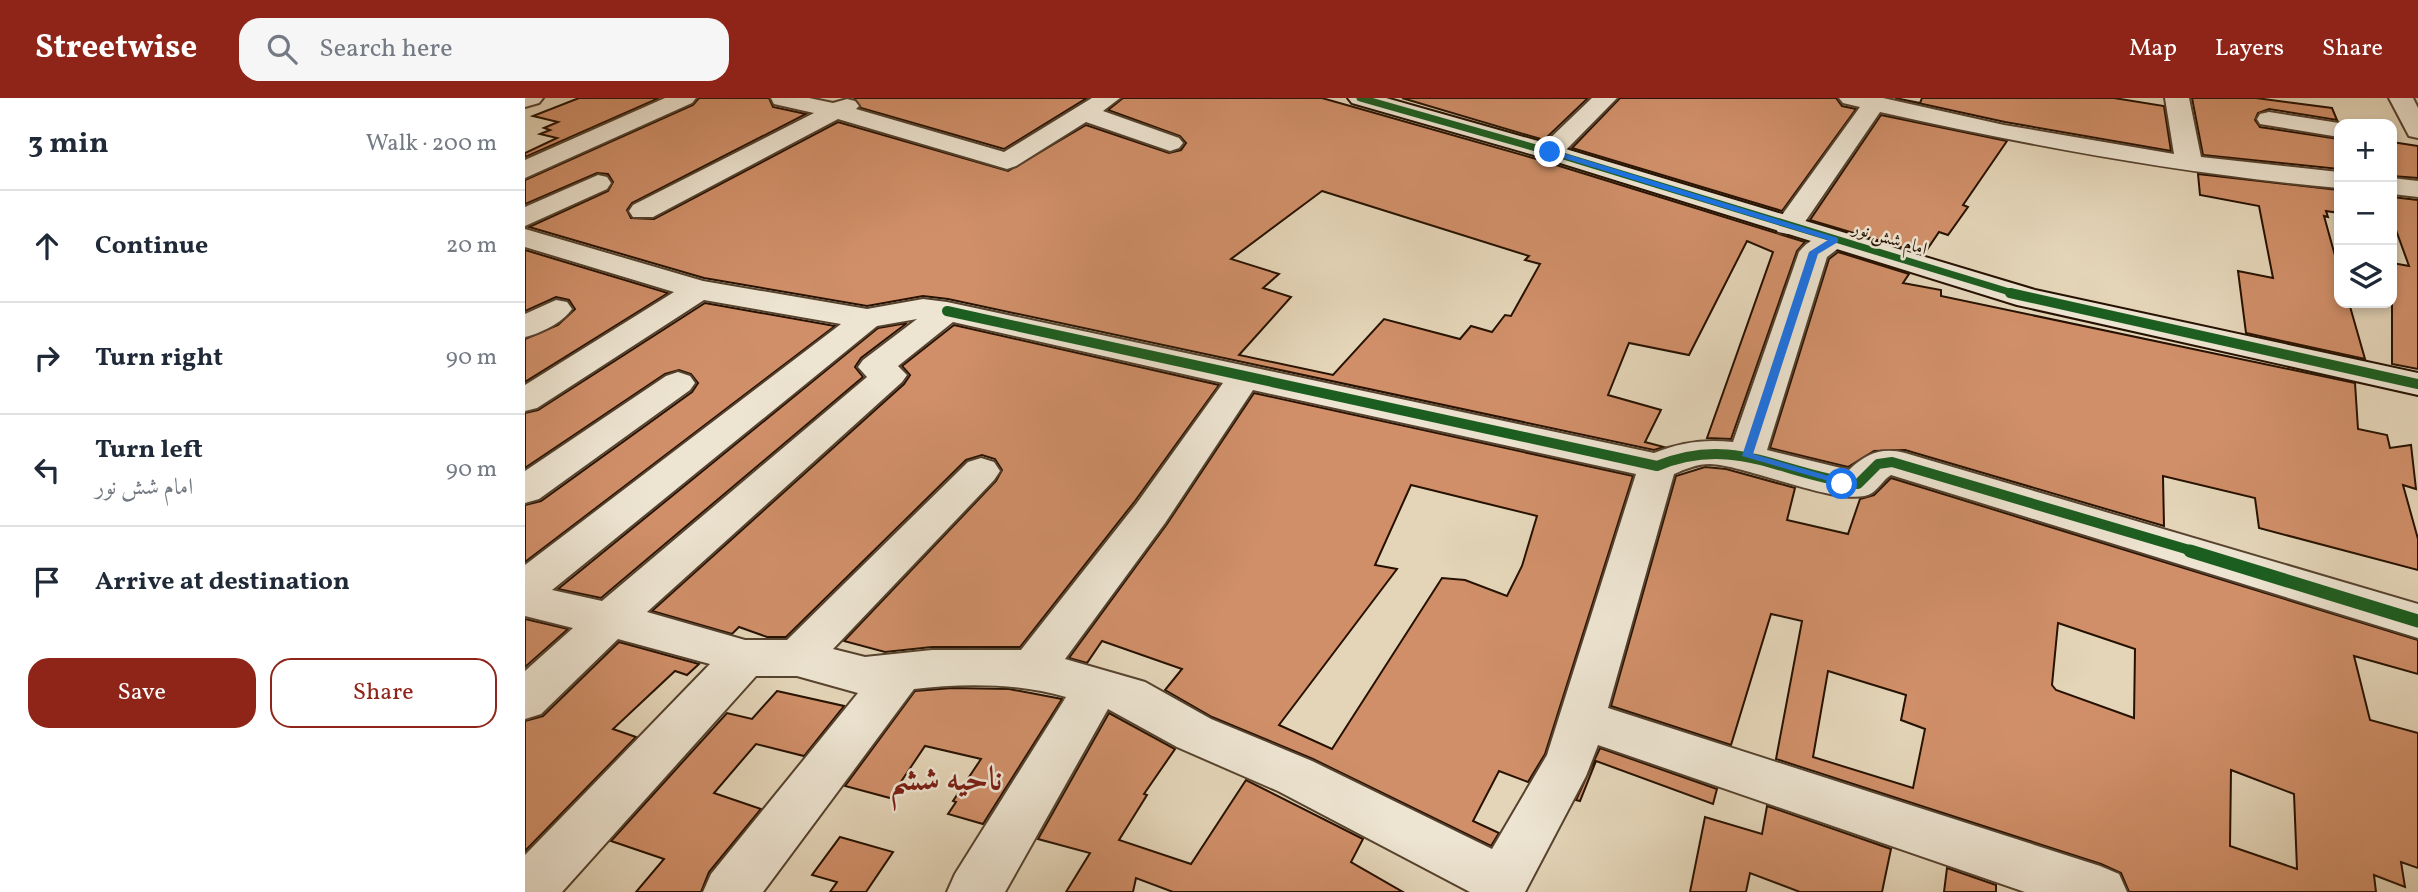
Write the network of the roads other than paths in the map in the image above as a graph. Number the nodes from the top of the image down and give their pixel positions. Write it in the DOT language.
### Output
graph roads {
  1 [pos="531,98"];
  2 [pos="684,98"];
  3 [pos="864,98"];
  4 [pos="1108,98"];
  5 [pos="1360,98"];
  6 [pos="1605,98"];
  7 [pos="2177,98"];
  8 [pos="782,99"];
  9 [pos="525,100"];
  10 [pos="1862,101"];
  11 [pos="837,111"];
  12 [pos="1087,114"];
  13 [pos="2269,119"];
  14 [pos="2334,129"];
  15 [pos="2397,139"];
  16 [pos="2418,142"];
  17 [pos="1170,143"];
  18 [pos="1550,152"];
  19 [pos="2189,164"];
  20 [pos="525,170"];
  21 [pos="2334,179"];
  22 [pos="598,183"];
  23 [pos="2397,187"];
  24 [pos="2418,189"];
  25 [pos="643,211"];
  26 [pos="525,218"];
  27 [pos="1788,226"];
  28 [pos="525,238"];
  29 [pos="1835,240"];
  30 [pos="564,250"];
  31 [pos="525,270"];
  32 [pos="699,290"];
  33 [pos="556,309"];
  34 [pos="947,311"];
  35 [pos="867,319"];
  36 [pos="525,327"];
  37 [pos="1244,378"];
  38 [pos="678,383"];
  39 [pos="2418,384"];
  40 [pos="525,400"];
  41 [pos="1747,456"];
  42 [pos="1657,466"];
  43 [pos="981,471"];
  44 [pos="525,490"];
  45 [pos="525,588"];
  46 [pos="525,600"];
  47 [pos="609,621"];
  48 [pos="2418,621"];
  49 [pos="745,658"];
  50 [pos="797,658"];
  51 [pos="1033,669"];
  52 [pos="900,673"];
  53 [pos="1095,689"];
  54 [pos="525,700"];
  55 [pos="1581,719"];
  56 [pos="1499,887"];
  57 [pos="526,892"];
  58 [pos="730,892"];
  59 [pos="974,892"];
  60 [pos="2100,892"];
  1 -- 9 [label="street"];
  2 -- 20 [label="street"];
  3 -- 11 [label="street"];
  4 -- 12 [label="street"];
  5 -- 18 [label="street, امام شش نور"];
  6 -- 18 [label="street"];
  7 -- 19 [label="street"];
  8 -- 11 [label="street"];
  10 -- 19 [label="street"];
  10 -- 27 [label="street"];
  11 -- 12 [label="street"];
  11 -- 25 [label="street"];
  12 -- 17 [label="street"];
  13 -- 14 [label="street"];
  15 -- 16 [label="street"];
  18 -- 27 [label="street, امام شش نور"];
  19 -- 21 [label="street"];
  22 -- 26 [label="street"];
  23 -- 24 [label="street"];
  27 -- 29 [label="street, امام شش نور"];
  28 -- 30 [label="street"];
  29 -- 39 [label="street, امام شش نور"];
  29 -- 41 [label="street"];
  30 -- 31 [label="street"];
  30 -- 32 [label="street"];
  32 -- 35 [label="street"];
  32 -- 40 [label="street"];
  33 -- 36 [label="street"];
  34 -- 35 [label="street"];
  34 -- 37 [label="street"];
  34 -- 47 [label="street"];
  35 -- 45 [label="street"];
  37 -- 42 [label="street"];
  37 -- 51 [label="street"];
  38 -- 44 [label="street"];
  41 -- 42 [label="street"];
  41 -- 48 [label="street"];
  42 -- 55 [label="street"];
  43 -- 50 [label="street"];
  46 -- 47 [label="street"];
  47 -- 49 [label="street"];
  47 -- 54 [label="street"];
  49 -- 50 [label="street"];
  49 -- 57 [label="street"];
  50 -- 52 [label="street"];
  51 -- 52 [label="street"];
  51 -- 53 [label="street"];
  52 -- 58 [label="street"];
  53 -- 56 [label="street"];
  53 -- 59 [label="street"];
  55 -- 56 [label="street"];
  55 -- 60 [label="street"];
}
